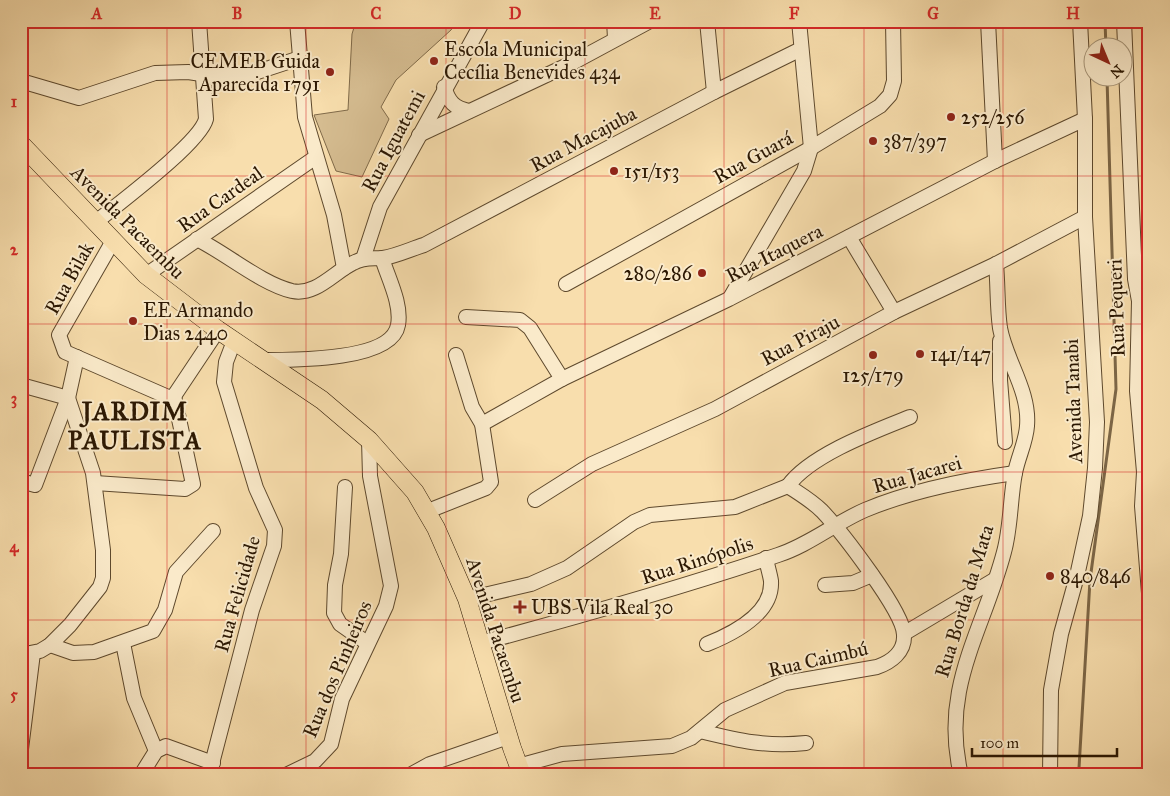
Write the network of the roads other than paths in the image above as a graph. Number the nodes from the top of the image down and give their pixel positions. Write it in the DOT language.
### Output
graph roads {
  1 [pos="199,21"];
  2 [pos="297,21"];
  3 [pos="483,21"];
  4 [pos="614,21"];
  5 [pos="650,21"];
  6 [pos="707,21"];
  7 [pos="800,21"];
  8 [pos="893,21"];
  9 [pos="988,21"];
  10 [pos="1080,21"];
  11 [pos="1124,21"];
  12 [pos="615,38"];
  13 [pos="800,50"];
  14 [pos="300,58"];
  15 [pos="203,74"];
  16 [pos="21,81"];
  17 [pos="444,88"];
  18 [pos="714,92"];
  19 [pos="470,111"];
  20 [pos="1085,119"];
  21 [pos="419,135"];
  22 [pos="21,144"];
  23 [pos="811,148"];
  24 [pos="316,156"];
  25 [pos="995,161"];
  26 [pos="1084,217"];
  27 [pos="96,222"];
  28 [pos="849,237"];
  29 [pos="197,239"];
  30 [pos="113,241"];
  31 [pos="382,258"];
  32 [pos="363,259"];
  33 [pos="996,264"];
  34 [pos="344,268"];
  35 [pos="146,275"];
  36 [pos="566,284"];
  37 [pos="1149,287"];
  38 [pos="729,299"];
  39 [pos="1140,301"];
  40 [pos="894,312"];
  41 [pos="466,318"];
  42 [pos="1000,328"];
  43 [pos="218,330"];
  44 [pos="234,341"];
  45 [pos="456,355"];
  46 [pos="77,357"];
  47 [pos="265,360"];
  48 [pos="562,379"];
  49 [pos="22,388"];
  50 [pos="174,396"];
  51 [pos="68,398"];
  52 [pos="910,417"];
  53 [pos="482,424"];
  54 [pos="369,440"];
  55 [pos="1005,442"];
  56 [pos="1015,473"];
  57 [pos="21,482"];
  58 [pos="95,483"];
  59 [pos="788,486"];
  60 [pos="344,487"];
  61 [pos="535,500"];
  62 [pos="428,511"];
  63 [pos="834,525"];
  64 [pos="213,532"];
  65 [pos="766,558"];
  66 [pos="872,575"];
  67 [pos="994,580"];
  68 [pos="825,585"];
  69 [pos="1149,593"];
  70 [pos="467,599"];
  71 [pos="904,633"];
  72 [pos="481,642"];
  73 [pos="123,643"];
  74 [pos="367,643"];
  75 [pos="707,644"];
  76 [pos="50,645"];
  77 [pos="26,654"];
  78 [pos="21,672"];
  79 [pos="700,731"];
  80 [pos="508,737"];
  81 [pos="806,743"];
  82 [pos="21,748"];
  83 [pos="156,750"];
  84 [pos="211,769"];
  85 [pos="520,770"];
  86 [pos="141,775"];
  87 [pos="286,775"];
  88 [pos="410,775"];
  89 [pos="961,775"];
  90 [pos="1050,775"];
  1 -- 15 [label="street"];
  2 -- 14 [label="street"];
  3 -- 17 [label="street, Rua Iguatemi"];
  4 -- 12 [label="street"];
  5 -- 12 [label="street"];
  6 -- 18 [label="street"];
  7 -- 13 [label="street"];
  8 -- 23 [label="street, Rua Guará"];
  9 -- 25 [label="street"];
  10 -- 20 [label="street, Avenida Tanabi"];
  11 -- 39 [label="street, Rua Pequeri"];
  12 -- 19 [label="street"];
  13 -- 18 [label="street, Rua Macajuba"];
  13 -- 23 [label="street"];
  14 -- 15 [label="street"];
  14 -- 24 [label="street"];
  15 -- 16 [label="street"];
  15 -- 27 [label="street"];
  17 -- 19 [label="street"];
  17 -- 21 [label="street, Rua Iguatemi"];
  18 -- 31 [label="street, Rua Macajuba"];
  19 -- 21 [label="street"];
  20 -- 25 [label="street, Rua Itaquera"];
  20 -- 26 [label="street, Avenida Tanabi"];
  21 -- 32 [label="street, Rua Iguatemi"];
  22 -- 27 [label="main road, Avenida Pacaembu"];
  23 -- 36 [label="street, Rua Guará"];
  23 -- 38 [label="street"];
  24 -- 29 [label="street, Rua Cardeal"];
  24 -- 34 [label="street"];
  25 -- 28 [label="street, Rua Itaquera"];
  26 -- 33 [label="street, Rua Piraju"];
  26 -- 90 [label="street, Avenida Tanabi"];
  27 -- 30 [label="main road, Avenida Pacaembu"];
  28 -- 38 [label="street, Rua Itaquera"];
  28 -- 40 [label="street"];
  29 -- 34 [label="street"];
  29 -- 35 [label="street, Rua Cardeal"];
  30 -- 35 [label="main road, Avenida Pacaembu"];
  30 -- 46 [label="street, Rua Bilak"];
  31 -- 32 [label="street, Rua Macajuba"];
  31 -- 47 [label="street"];
  32 -- 34 [label="street"];
  33 -- 40 [label="street, Rua Piraju"];
  33 -- 42 [label="street, Rua Borda da Mata"];
  35 -- 43 [label="main road, Avenida Pacaembu"];
  37 -- 39 [label="street"];
  38 -- 48 [label="street, Rua Itaquera"];
  39 -- 69 [label="street, Rua Pequeri"];
  40 -- 61 [label="street, Rua Piraju"];
  41 -- 48 [label="street"];
  42 -- 55 [label="street"];
  42 -- 56 [label="street, Rua Borda da Mata"];
  43 -- 44 [label="main road, Avenida Pacaembu"];
  43 -- 50 [label="street"];
  44 -- 47 [label="main road, Avenida Pacaembu"];
  44 -- 84 [label="street, Rua Felicidade"];
  45 -- 53 [label="street"];
  46 -- 50 [label="street"];
  46 -- 51 [label="street"];
  47 -- 54 [label="main road, Avenida Pacaembu"];
  48 -- 53 [label="street, Rua Itaquera"];
  49 -- 51 [label="street"];
  50 -- 58 [label="street"];
  51 -- 57 [label="street"];
  51 -- 58 [label="street"];
  52 -- 59 [label="street"];
  53 -- 62 [label="street"];
  54 -- 62 [label="main road, Avenida Pacaembu"];
  54 -- 74 [label="street, Rua dos Pinheiros"];
  56 -- 63 [label="street, Rua Jacarei"];
  56 -- 67 [label="street, Rua Borda da Mata"];
  58 -- 76 [label="street"];
  59 -- 63 [label="street"];
  59 -- 70 [label="street"];
  60 -- 74 [label="street"];
  62 -- 70 [label="main road, Avenida Pacaembu"];
  63 -- 65 [label="street, Rua Rinópolis"];
  63 -- 66 [label="street"];
  64 -- 73 [label="street"];
  65 -- 72 [label="street, Rua Rinópolis"];
  65 -- 75 [label="street"];
  66 -- 68 [label="street"];
  66 -- 71 [label="street"];
  67 -- 71 [label="street"];
  67 -- 89 [label="street, Rua Borda da Mata"];
  70 -- 72 [label="main road, Avenida Pacaembu"];
  71 -- 79 [label="street, Rua Caimbú"];
  72 -- 80 [label="main road, Avenida Pacaembu"];
  73 -- 76 [label="street"];
  73 -- 83 [label="street"];
  74 -- 87 [label="street, Rua dos Pinheiros"];
  76 -- 77 [label="street"];
  77 -- 78 [label="street"];
  77 -- 82 [label="street"];
  79 -- 81 [label="street"];
  79 -- 85 [label="street, Rua Caimbú"];
  80 -- 85 [label="main road, Avenida Pacaembu"];
  80 -- 88 [label="street"];
  83 -- 84 [label="street"];
  83 -- 86 [label="street"];
}
